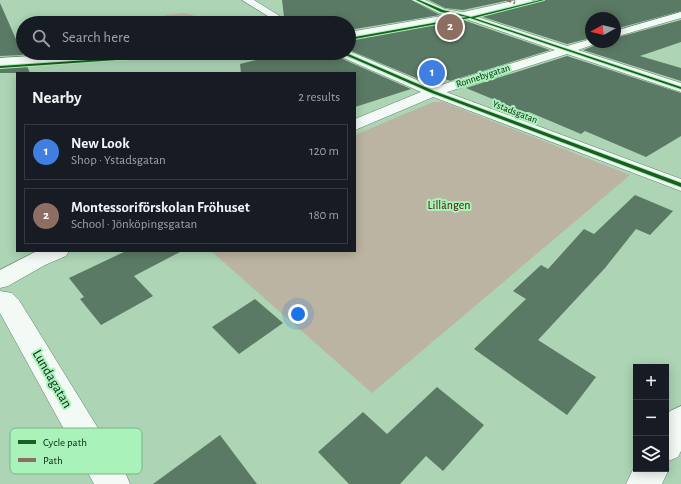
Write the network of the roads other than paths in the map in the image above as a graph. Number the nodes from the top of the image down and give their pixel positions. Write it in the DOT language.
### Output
graph roads {
  1 [pos="248,0"];
  2 [pos="417,0"];
  3 [pos="528,0"];
  4 [pos="463,15"];
  5 [pos="681,15"];
  6 [pos="274,16"];
  7 [pos="621,32"];
  8 [pos="356,34"];
  9 [pos="585,44"];
  10 [pos="565,50"];
  11 [pos="356,59"];
  12 [pos="30,60"];
  13 [pos="0,62"];
  14 [pos="681,88"];
  15 [pos="433,92"];
  16 [pos="356,125"];
  17 [pos="681,185"];
  18 [pos="56,252"];
  19 [pos="0,280"];
  20 [pos="0,300"];
  21 [pos="681,421"];
  22 [pos="80,428"];
  23 [pos="669,441"];
  24 [pos="650,472"];
  25 [pos="107,474"];
  26 [pos="113,484"];
  27 [pos="643,484"];
  1 -- 6 [label="street"];
  2 -- 4 [label="street"];
  3 -- 4 [label="street"];
  4 -- 8 [label="street"];
  4 -- 10 [label="street"];
  5 -- 7 [label="street"];
  9 -- 10 [label="street, Ronnebygatan"];
  10 -- 14 [label="street"];
  10 -- 15 [label="street, Ronnebygatan"];
  11 -- 15 [label="street, Ystadsgatan"];
  12 -- 13 [label="street"];
  15 -- 16 [label="street, Ronnebygatan"];
  15 -- 17 [label="street, Ystadsgatan"];
  18 -- 19 [label="street"];
  20 -- 22 [label="street, Lundagatan"];
  21 -- 23 [label="street"];
  24 -- 27 [label="street"];
  25 -- 26 [label="street, Lundagatan"];
}
